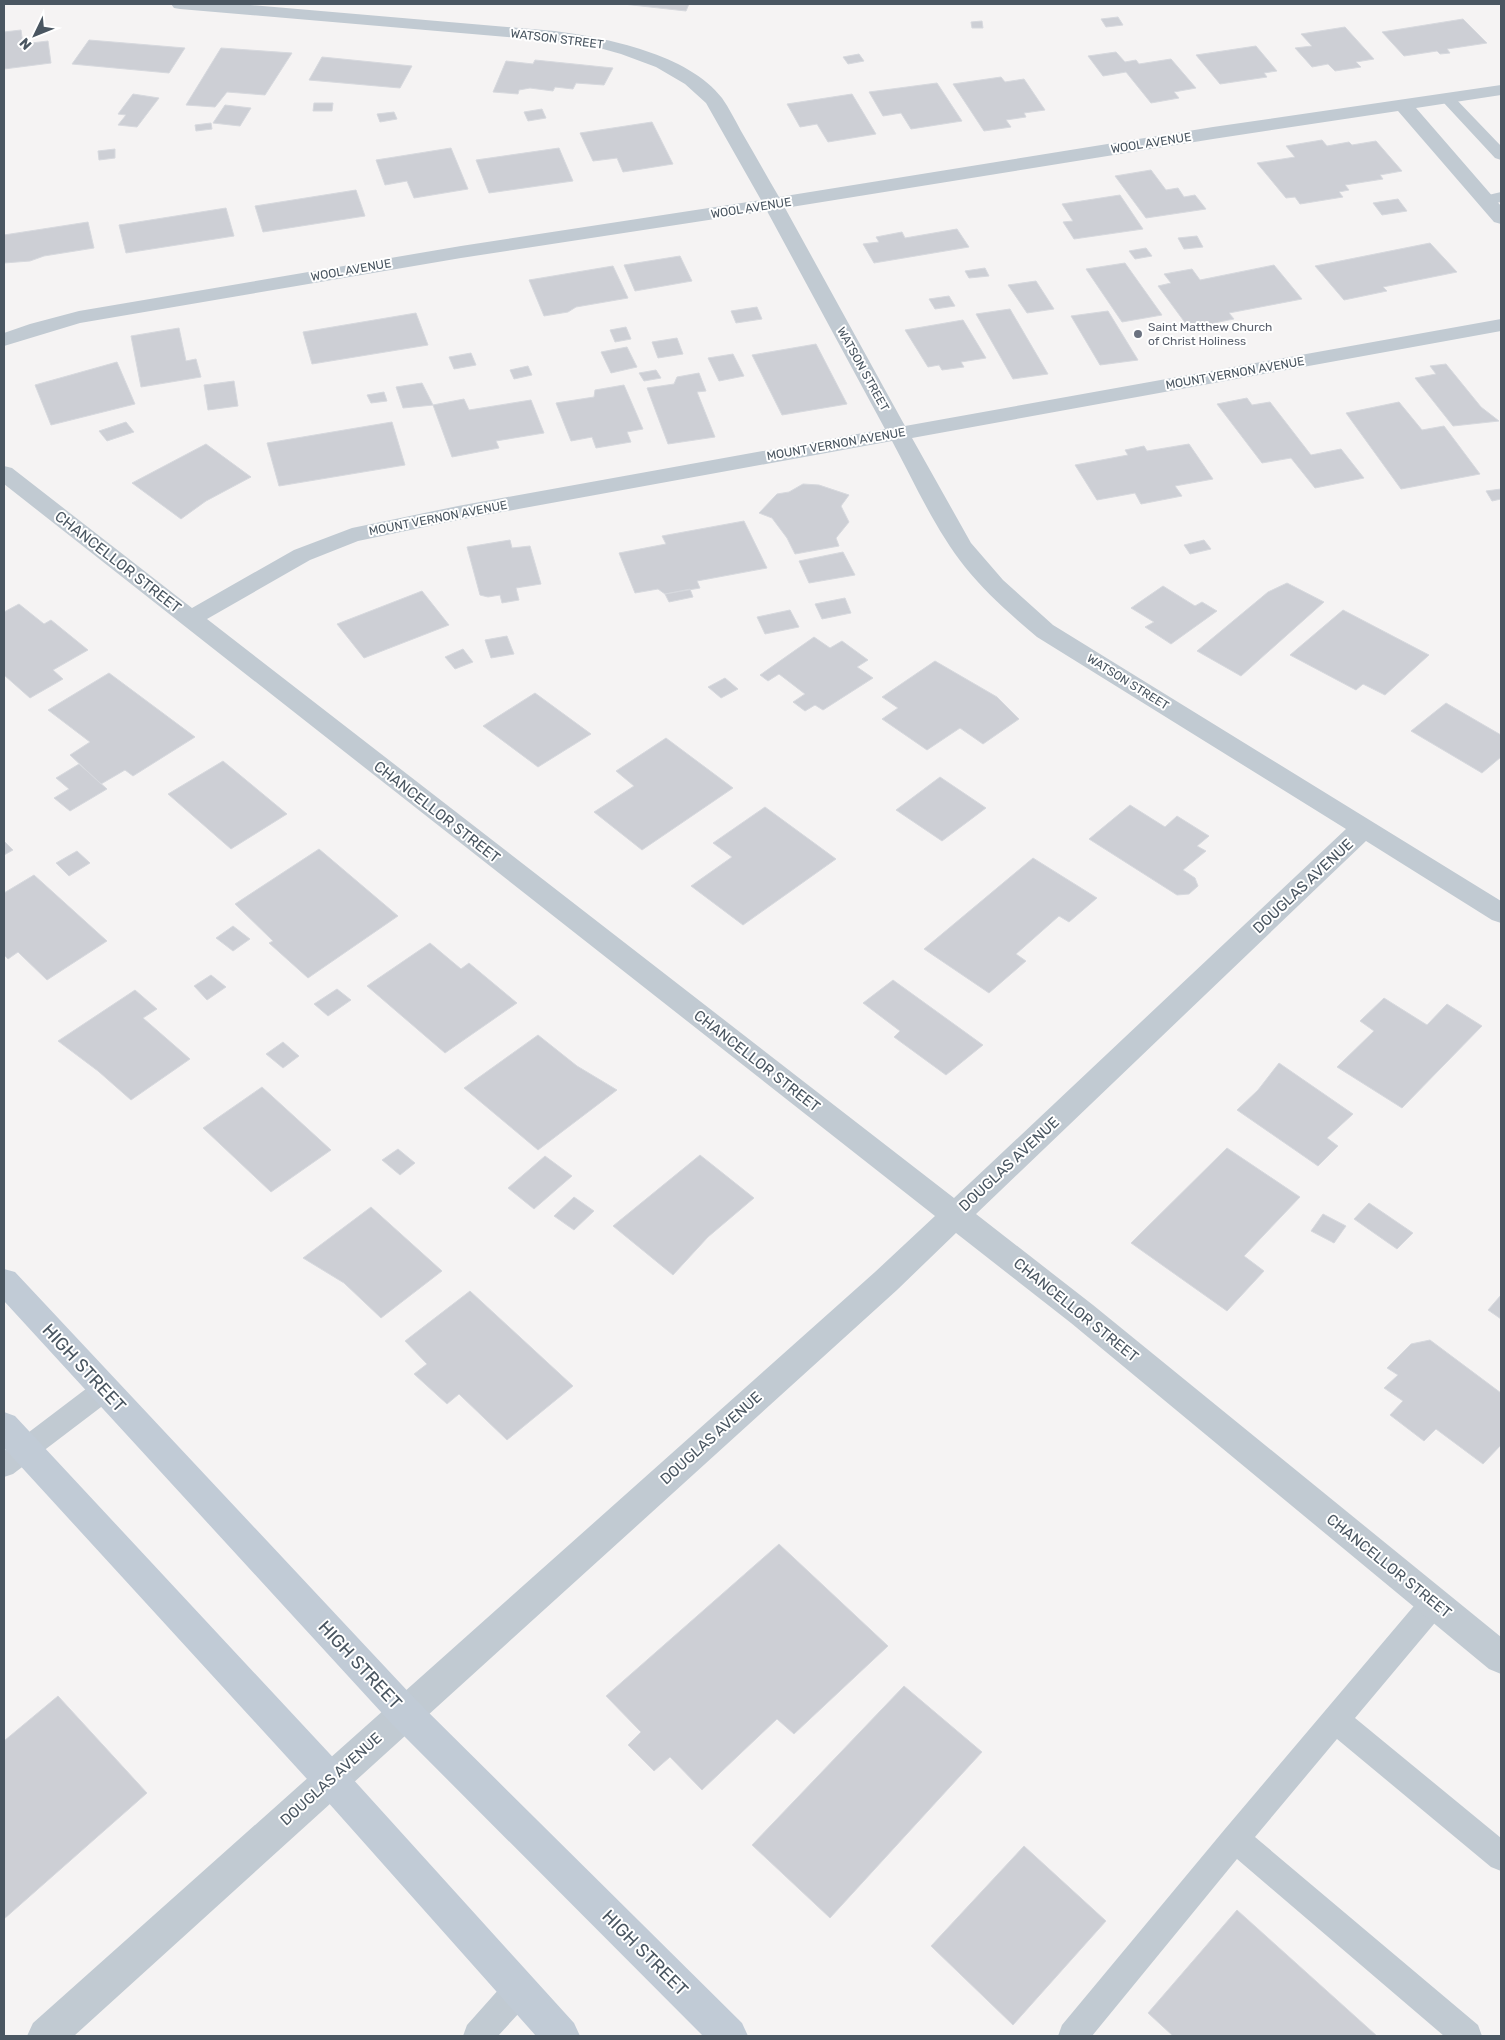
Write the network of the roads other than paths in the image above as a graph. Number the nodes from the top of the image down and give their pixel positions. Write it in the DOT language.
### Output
graph roads {
  1 [pos="180,4"];
  2 [pos="184,4"];
  3 [pos="1501,90"];
  4 [pos="1448,98"];
  5 [pos="1402,104"];
  6 [pos="1501,155"];
  7 [pos="1494,198"];
  8 [pos="773,204"];
  9 [pos="1501,218"];
  10 [pos="1501,325"];
  11 [pos="4,340"];
  12 [pos="899,433"];
  13 [pos="4,473"];
  14 [pos="190,619"];
  15 [pos="1364,828"];
  16 [pos="1501,913"];
  17 [pos="955,1215"];
  18 [pos="4,1281"];
  19 [pos="104,1390"];
  20 [pos="4,1426"];
  21 [pos="15,1458"];
  22 [pos="1434,1603"];
  23 [pos="1501,1658"];
  24 [pos="404,1712"];
  25 [pos="1336,1720"];
  26 [pos="330,1779"];
  27 [pos="1236,1839"];
  28 [pos="1501,1857"];
  29 [pos="519,1990"];
  30 [pos="46,2036"];
  31 [pos="478,2036"];
  32 [pos="561,2036"];
  33 [pos="729,2036"];
  34 [pos="1073,2036"];
  35 [pos="1467,2036"];
  1 -- 2 [label="street, WATSON STREET"];
  2 -- 8 [label="street, WATSON STREET"];
  3 -- 4 [label="street, WOOL AVENUE"];
  4 -- 5 [label="street, WOOL AVENUE"];
  4 -- 6 [label="lane"];
  5 -- 7 [label="street"];
  5 -- 8 [label="street, WOOL AVENUE"];
  7 -- 9 [label="street"];
  8 -- 11 [label="street, WOOL AVENUE"];
  8 -- 12 [label="street, WATSON STREET"];
  10 -- 12 [label="street, MOUNT VERNON AVENUE"];
  12 -- 14 [label="street, MOUNT VERNON AVENUE"];
  12 -- 15 [label="street, WATSON STREET"];
  13 -- 14 [label="street, CHANCELLOR STREET"];
  14 -- 17 [label="street, CHANCELLOR STREET"];
  15 -- 16 [label="street, WATSON STREET"];
  15 -- 17 [label="street, DOUGLAS AVENUE"];
  17 -- 22 [label="street, CHANCELLOR STREET"];
  17 -- 24 [label="street, DOUGLAS AVENUE"];
  18 -- 19 [label="main road, HIGH STREET"];
  19 -- 21 [label="lane"];
  19 -- 24 [label="main road, HIGH STREET"];
  20 -- 21 [label="main road"];
  21 -- 26 [label="main road"];
  22 -- 23 [label="street, CHANCELLOR STREET"];
  22 -- 25 [label="lane"];
  24 -- 26 [label="street, DOUGLAS AVENUE"];
  24 -- 33 [label="main road, HIGH STREET"];
  25 -- 27 [label="lane"];
  25 -- 28 [label="lane"];
  26 -- 29 [label="main road"];
  26 -- 30 [label="street, DOUGLAS AVENUE"];
  27 -- 34 [label="lane"];
  27 -- 35 [label="lane"];
  29 -- 31 [label="lane"];
  29 -- 32 [label="main road"];
}
